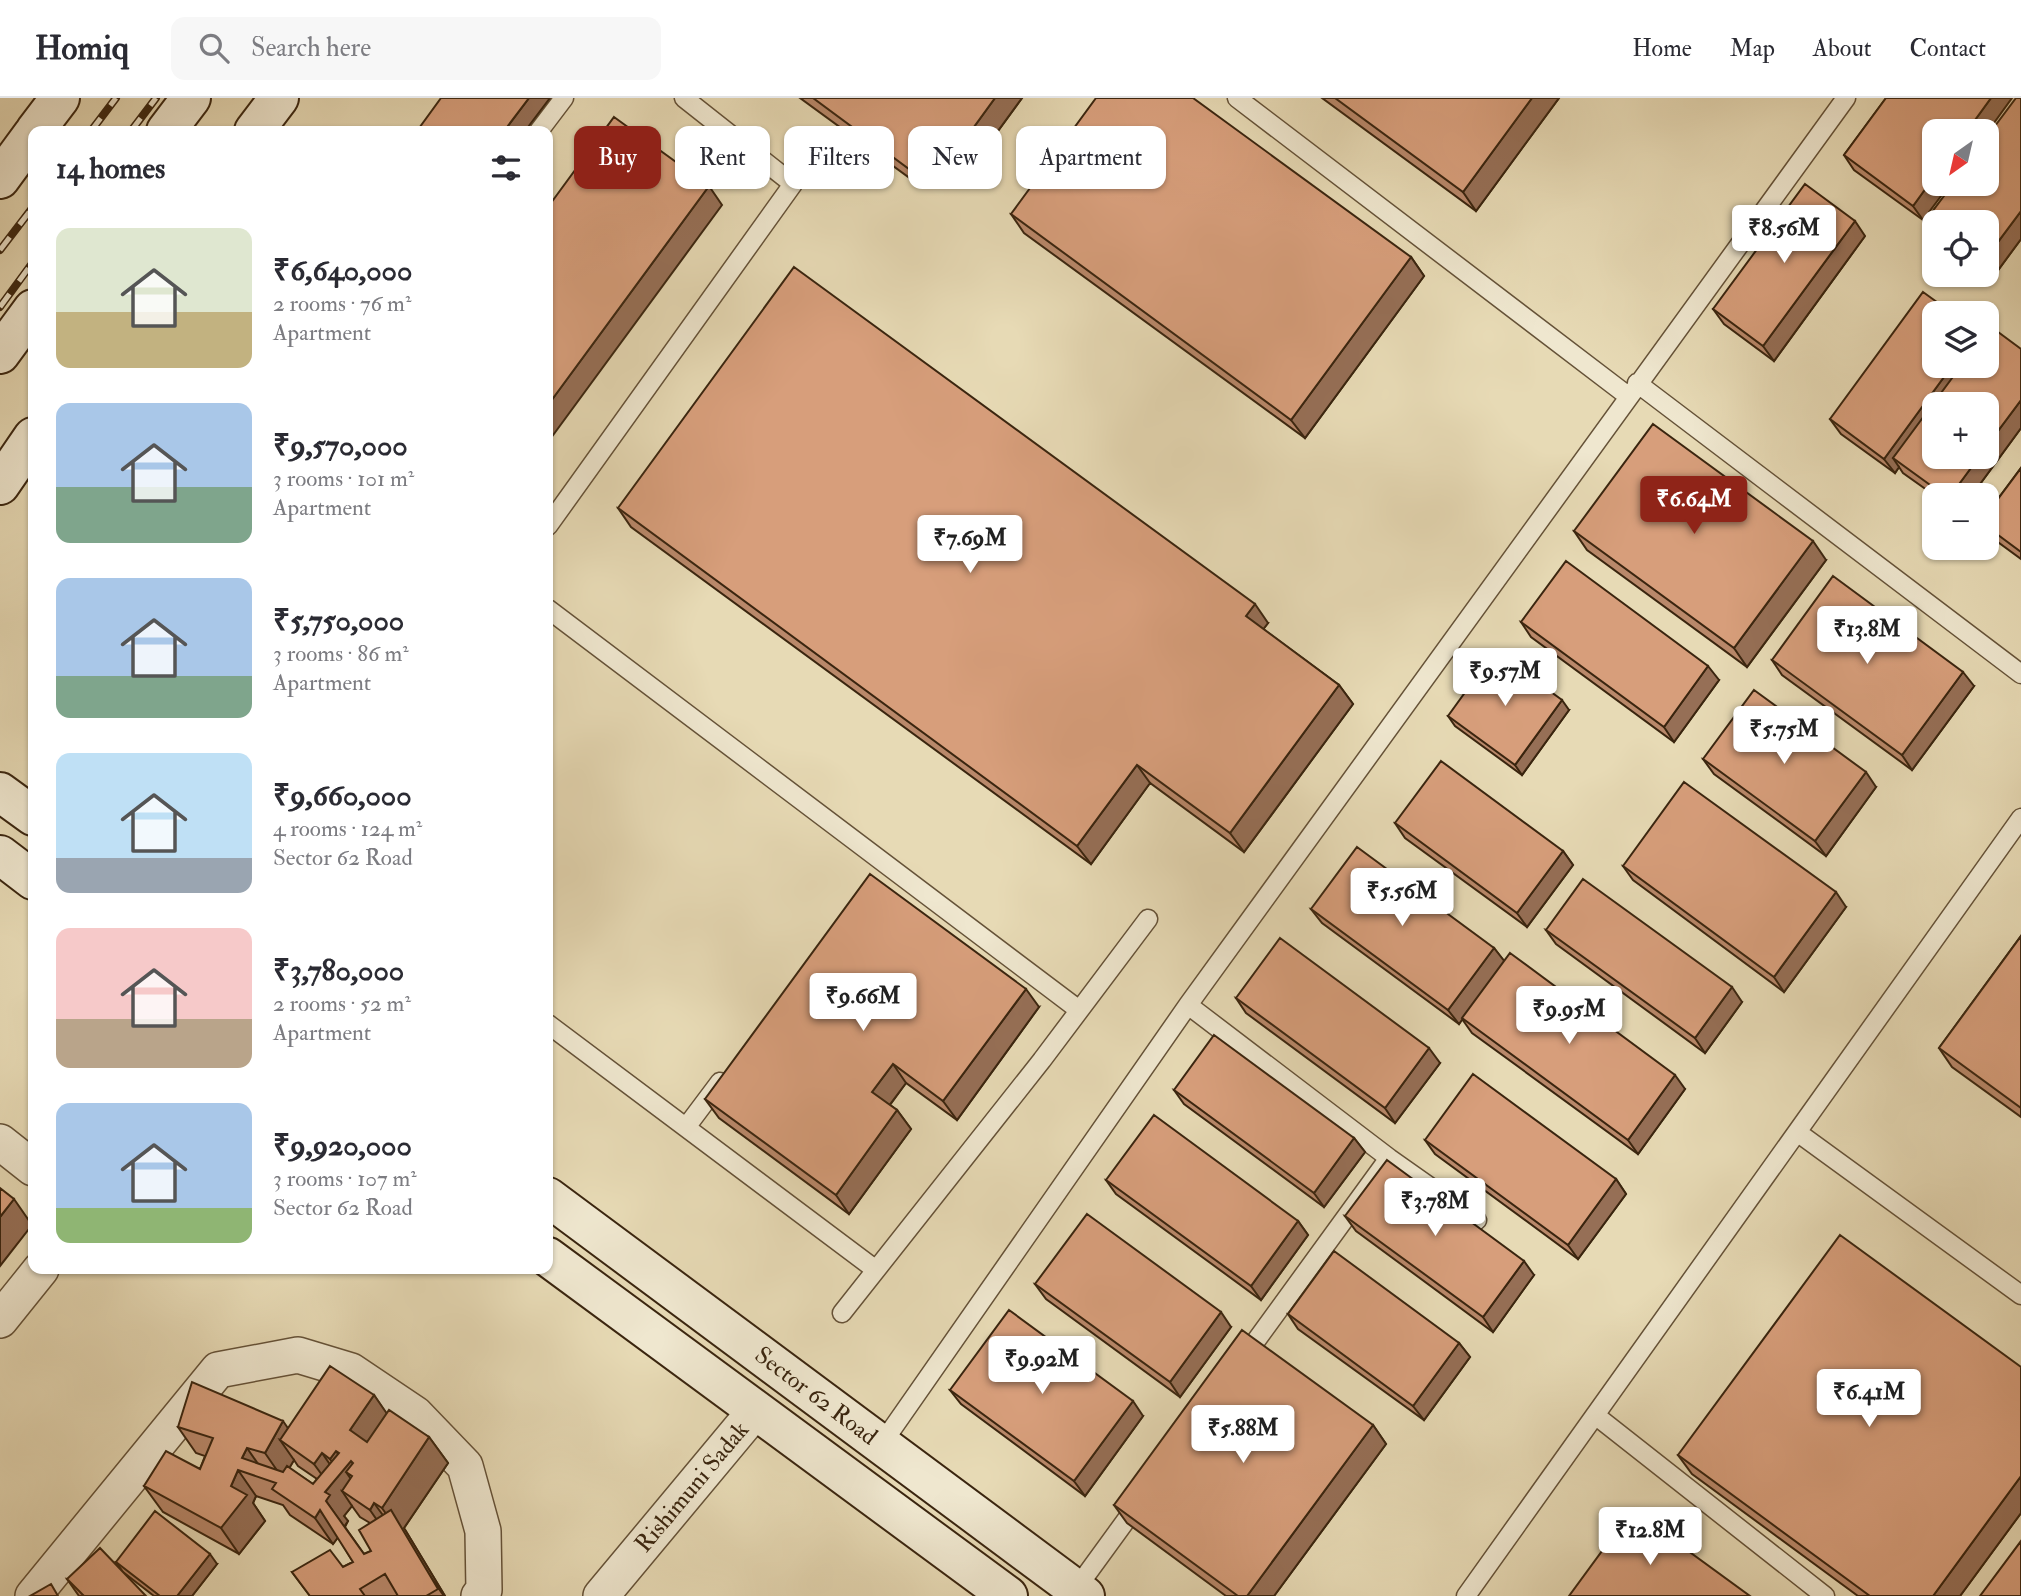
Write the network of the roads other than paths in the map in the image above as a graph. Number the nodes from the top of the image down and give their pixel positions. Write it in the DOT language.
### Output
graph roads {
  1 [pos="60,98"];
  2 [pos="191,98"];
  3 [pos="279,98"];
  4 [pos="564,98"];
  5 [pos="684,98"];
  6 [pos="1237,98"];
  7 [pos="1846,98"];
  8 [pos="39,126"];
  9 [pos="170,126"];
  10 [pos="258,126"];
  11 [pos="543,126"];
  12 [pos="28,141"];
  13 [pos="0,179"];
  14 [pos="28,316"];
  15 [pos="0,354"];
  16 [pos="1632,390"];
  17 [pos="28,444"];
  18 [pos="0,485"];
  19 [pos="553,519"];
  20 [pos="553,613"];
  21 [pos="2021,674"];
  22 [pos="0,792"];
  23 [pos="28,812"];
  24 [pos="2021,818"];
  25 [pos="0,855"];
  26 [pos="28,876"];
  27 [pos="1148,919"];
  28 [pos="1188,1005"];
  29 [pos="1079,1010"];
  30 [pos="553,1028"];
  31 [pos="728,1072"];
  32 [pos="687,1126"];
  33 [pos="1797,1132"];
  34 [pos="0,1142"];
  35 [pos="1389,1158"];
  36 [pos="28,1164"];
  37 [pos="553,1201"];
  38 [pos="1476,1220"];
  39 [pos="553,1261"];
  40 [pos="876,1270"];
  41 [pos="37,1274"];
  42 [pos="2021,1295"];
  43 [pos="842,1313"];
  44 [pos="0,1320"];
  45 [pos="1228,1379"];
  46 [pos="756,1410"];
  47 [pos="1595,1415"];
  48 [pos="881,1445"];
  49 [pos="1148,1490"];
  50 [pos="1080,1592"];
  51 [pos="33,1596"];
  52 [pos="479,1596"];
  53 [pos="601,1596"];
  54 [pos="1008,1596"];
  55 [pos="1466,1596"];
  56 [pos="1825,1596"];
  1 -- 8 [label="street"];
  2 -- 9 [label="street"];
  3 -- 10 [label="street"];
  4 -- 11 [label="lane"];
  5 -- 19 [label="lane"];
  6 -- 16 [label="lane"];
  7 -- 16 [label="lane"];
  12 -- 13 [label="street"];
  14 -- 15 [label="street"];
  16 -- 21 [label="lane"];
  16 -- 28 [label="lane"];
  17 -- 18 [label="street"];
  20 -- 29 [label="lane"];
  22 -- 23 [label="street"];
  24 -- 33 [label="lane"];
  25 -- 26 [label="street"];
  27 -- 29 [label="lane"];
  28 -- 35 [label="lane"];
  28 -- 48 [label="lane"];
  29 -- 40 [label="lane"];
  30 -- 32 [label="lane"];
  31 -- 32 [label="lane"];
  32 -- 40 [label="lane"];
  33 -- 42 [label="lane"];
  33 -- 47 [label="lane"];
  34 -- 36 [label="street"];
  35 -- 38 [label="lane"];
  35 -- 45 [label="lane"];
  37 -- 48 [label="street, Sector 62 Road"];
  39 -- 46 [label="street, Sector 62 Road"];
  40 -- 43 [label="lane"];
  41 -- 44 [label="street"];
  46 -- 53 [label="street, Rishimuni Sadak"];
  46 -- 54 [label="street, Sector 62 Road"];
  47 -- 55 [label="lane"];
  47 -- 56 [label="lane"];
  48 -- 50 [label="street, Sector 62 Road"];
  49 -- 50 [label="lane"];
  51 -- 52 [label="street"];
}
